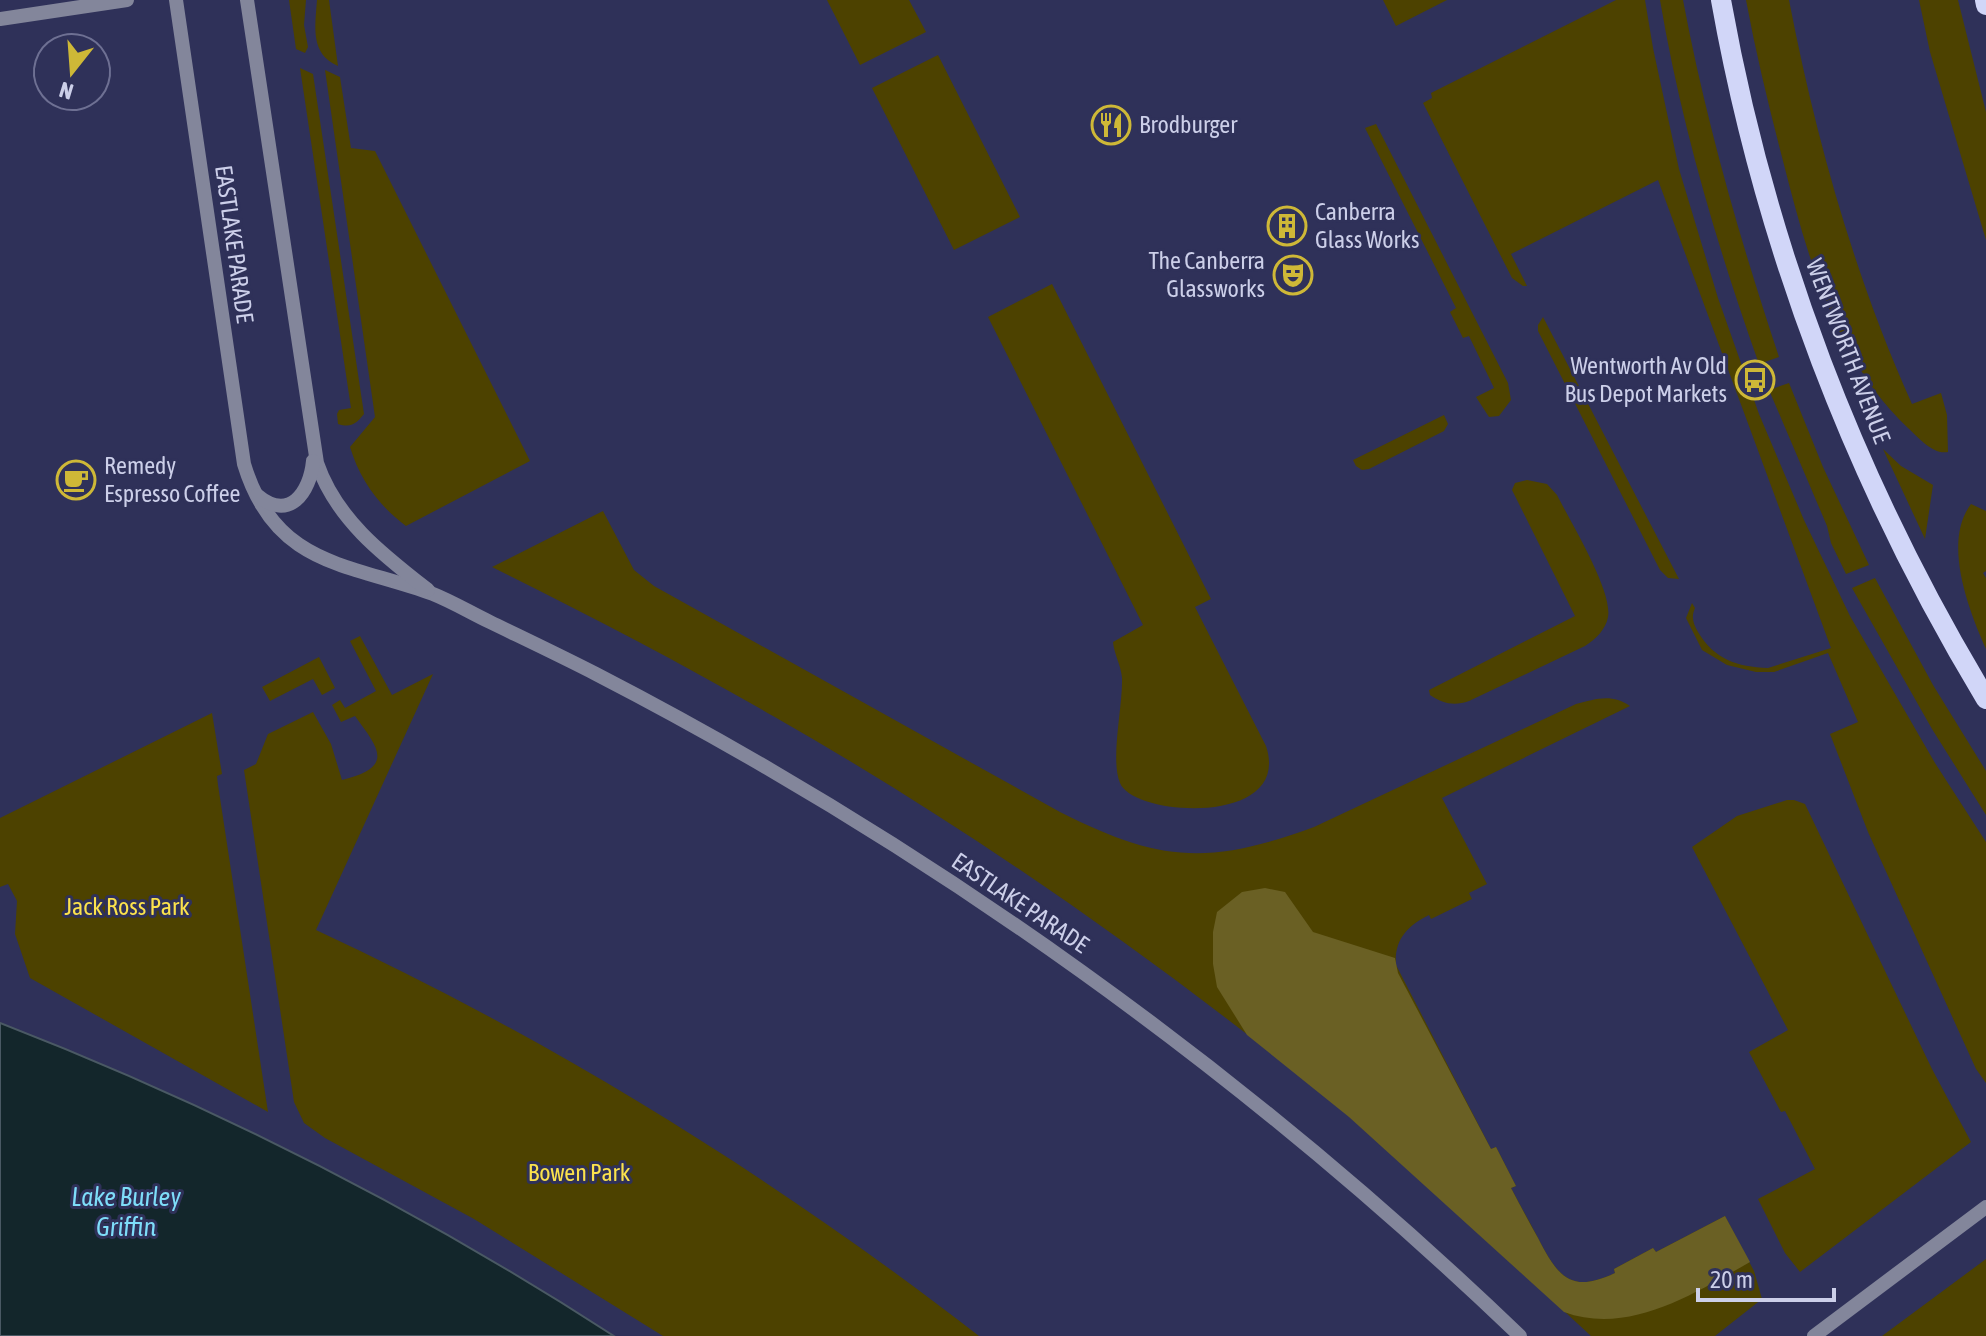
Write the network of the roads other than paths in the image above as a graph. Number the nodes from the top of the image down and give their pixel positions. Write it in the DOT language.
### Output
graph roads {
  1 [pos="127,0"];
  2 [pos="176,0"];
  3 [pos="247,0"];
  4 [pos="1721,0"];
  5 [pos="0,19"];
  6 [pos="314,453"];
  7 [pos="255,492"];
  8 [pos="435,595"];
  9 [pos="1986,699"];
  10 [pos="1986,1207"];
  11 [pos="1520,1336"];
  12 [pos="1814,1336"];
  1 -- 5 [label="street"];
  2 -- 7 [label="street, EASTLAKE PARADE"];
  3 -- 6 [label="street, EASTLAKE PARADE"];
  4 -- 9 [label="main road, WENTWORTH AVENUE"];
  6 -- 7 [label="street, EASTLAKE PARADE"];
  6 -- 8 [label="street, EASTLAKE PARADE"];
  7 -- 8 [label="street, EASTLAKE PARADE"];
  8 -- 11 [label="street, EASTLAKE PARADE"];
  10 -- 12 [label="street"];
}
